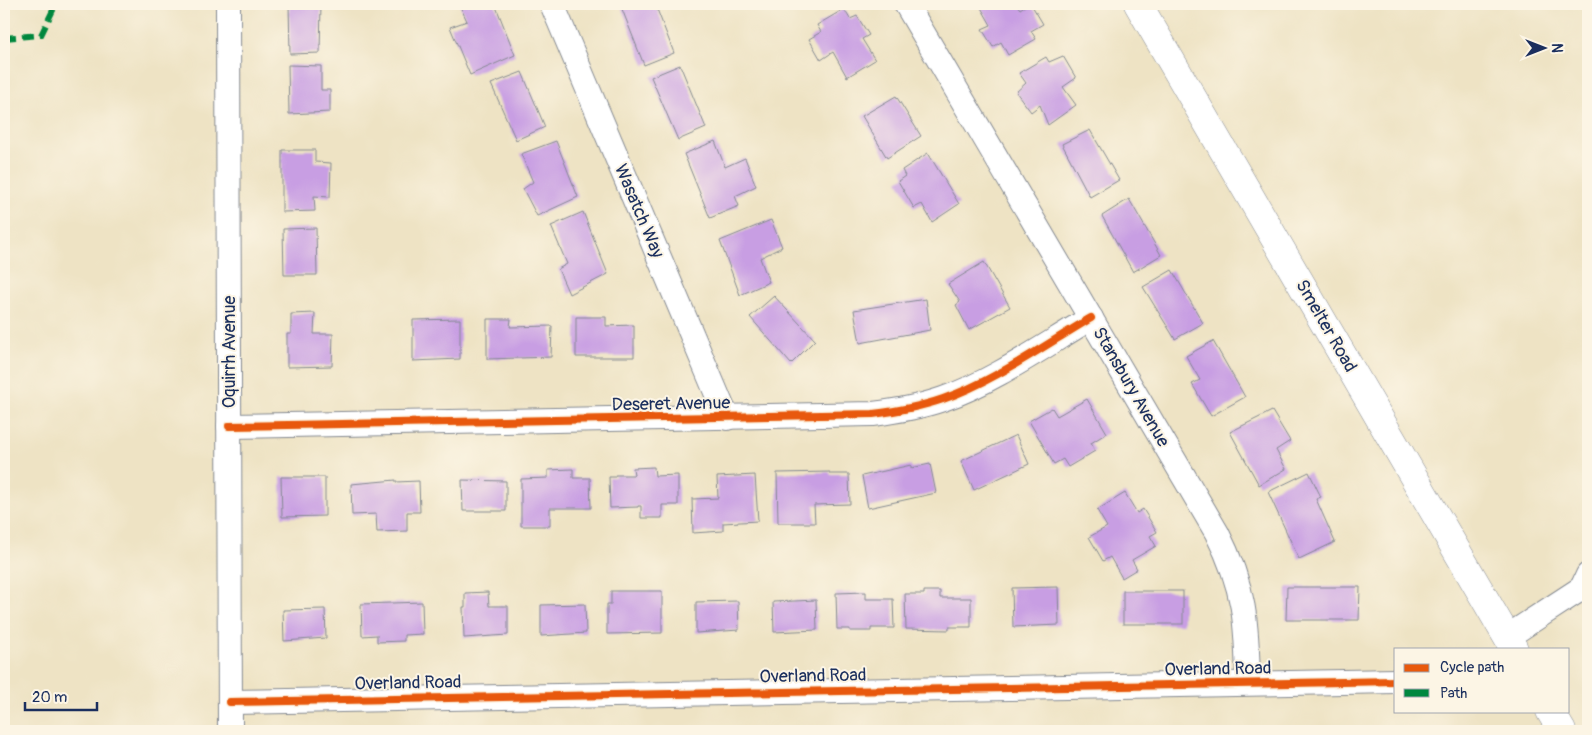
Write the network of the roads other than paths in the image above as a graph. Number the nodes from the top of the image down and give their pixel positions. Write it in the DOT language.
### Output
graph roads {
  1 [pos="228,4"];
  2 [pos="552,4"];
  3 [pos="906,4"];
  4 [pos="1138,4"];
  5 [pos="1091,318"];
  6 [pos="727,418"];
  7 [pos="229,426"];
  8 [pos="1588,575"];
  9 [pos="1510,643"];
  10 [pos="1394,681"];
  11 [pos="1248,684"];
  12 [pos="230,702"];
  13 [pos="1551,712"];
  14 [pos="230,731"];
  15 [pos="1562,731"];
  1 -- 7 [label="street, Oquirrh Avenue"];
  2 -- 6 [label="street, Wasatch Way"];
  3 -- 5 [label="street, Stansbury Avenue"];
  4 -- 9 [label="street, Smelter Road"];
  5 -- 6 [label="street, Deseret Avenue"];
  5 -- 11 [label="street, Stansbury Avenue"];
  6 -- 7 [label="street, Deseret Avenue"];
  7 -- 12 [label="street, Oquirrh Avenue"];
  8 -- 9 [label="street"];
  10 -- 11 [label="street, Overland Road"];
  11 -- 12 [label="street, Overland Road"];
  12 -- 14 [label="street, Oquirrh Avenue"];
  13 -- 15 [label="street"];
}
